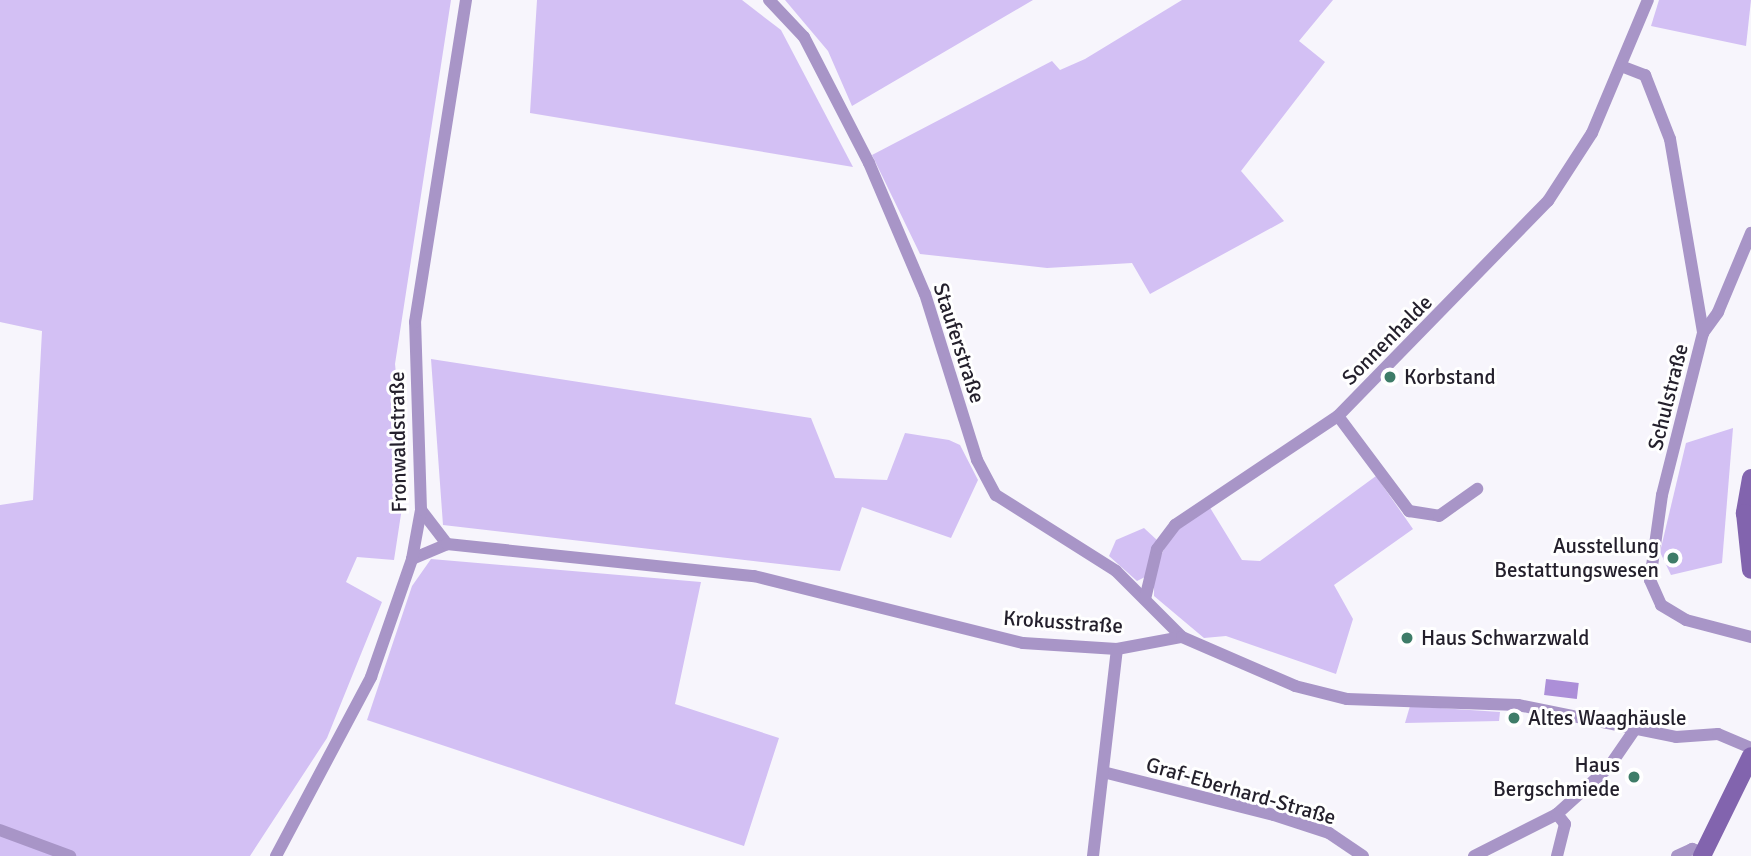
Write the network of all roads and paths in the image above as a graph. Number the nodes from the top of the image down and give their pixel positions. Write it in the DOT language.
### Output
graph roads {
  1 [pos="466,0"];
  2 [pos="769,0"];
  3 [pos="1648,0"];
  4 [pos="1621,66"];
  5 [pos="1751,233"];
  6 [pos="1703,333"];
  7 [pos="1338,416"];
  8 [pos="1751,478"];
  9 [pos="1477,489"];
  10 [pos="421,510"];
  11 [pos="447,544"];
  12 [pos="412,559"];
  13 [pos="1751,570"];
  14 [pos="1145,599"];
  15 [pos="1182,637"];
  16 [pos="1751,637"];
  17 [pos="1117,649"];
  18 [pos="1635,729"];
  19 [pos="1751,748"];
  20 [pos="1751,756"];
  21 [pos="1102,772"];
  22 [pos="1557,814"];
  23 [pos="0,831"];
  24 [pos="1703,854"];
  25 [pos="69,856"];
  26 [pos="276,856"];
  27 [pos="1093,856"];
  28 [pos="1363,856"];
  29 [pos="1474,856"];
  30 [pos="1557,856"];
  31 [pos="1677,856"];
  1 -- 10 [label="street, Fronwaldstraße"];
  2 -- 14 [label="street, Stauferstraße"];
  3 -- 4 [label="street"];
  4 -- 6 [label="street, Schulstraße"];
  4 -- 7 [label="street, Sonnenhalde"];
  5 -- 6 [label="street"];
  6 -- 16 [label="street, Schulstraße"];
  7 -- 9 [label="street"];
  7 -- 14 [label="street, Sonnenhalde"];
  8 -- 13 [label="street"];
  10 -- 11 [label="street"];
  10 -- 12 [label="street, Fronwaldstraße"];
  11 -- 12 [label="street, Krokusstraße"];
  11 -- 17 [label="street, Krokusstraße"];
  12 -- 26 [label="street, Fronwaldstraße"];
  14 -- 15 [label="street, Stauferstraße"];
  15 -- 17 [label="street, Krokusstraße"];
  15 -- 18 [label="street"];
  17 -- 21 [label="street"];
  18 -- 19 [label="street"];
  18 -- 22 [label="street"];
  20 -- 24 [label="street"];
  21 -- 27 [label="street"];
  21 -- 28 [label="street, Graf-Eberhard-Straße"];
  22 -- 29 [label="street"];
  22 -- 30 [label="street"];
  23 -- 25 [label="street"];
  24 -- 31 [label="street"];
}
